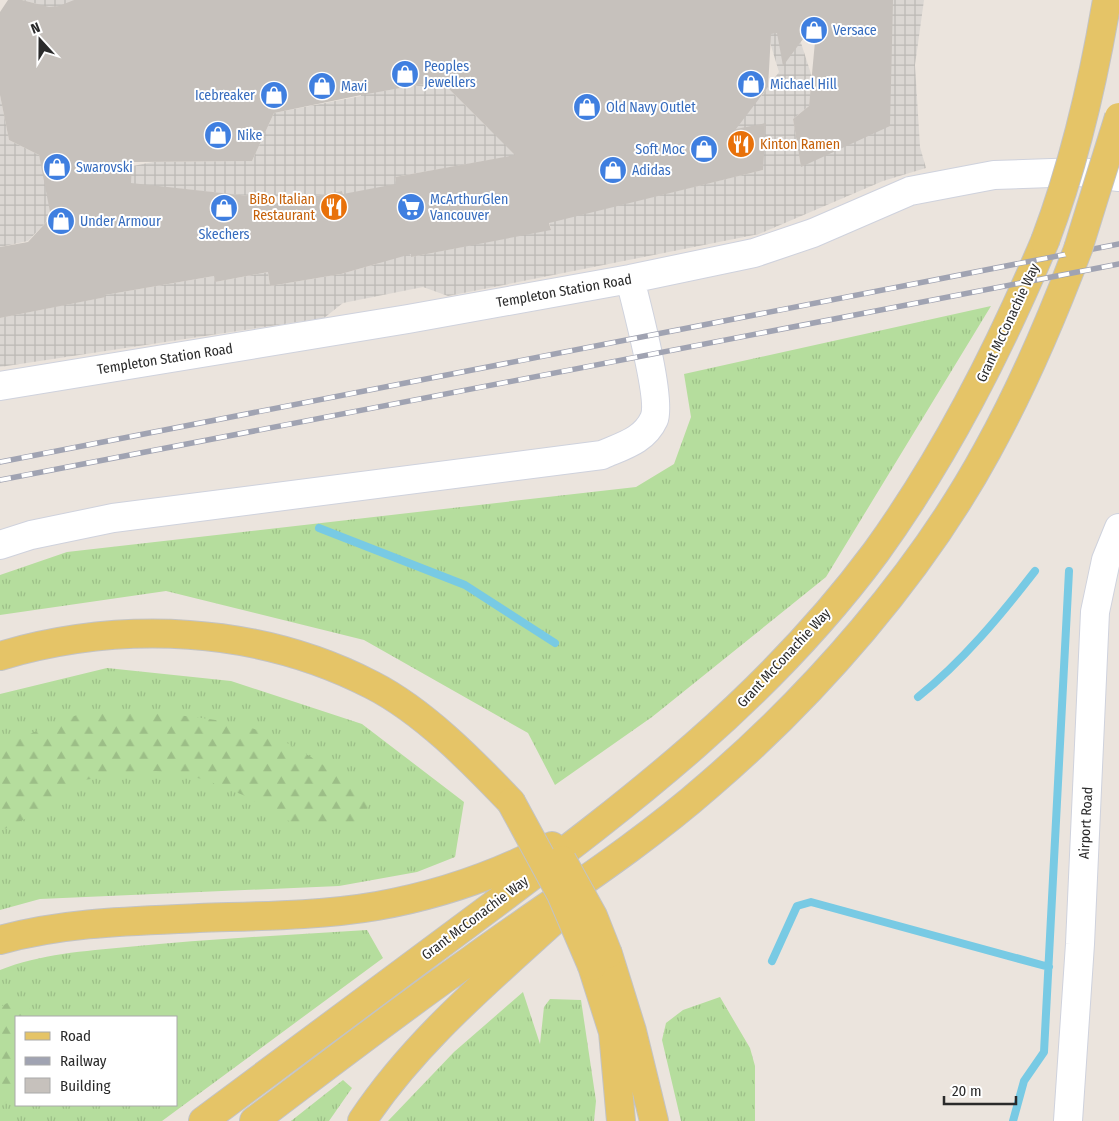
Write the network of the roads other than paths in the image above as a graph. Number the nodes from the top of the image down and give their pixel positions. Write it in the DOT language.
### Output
graph roads {
  1 [pos="1106,0"];
  2 [pos="1119,118"];
  3 [pos="1119,177"];
  4 [pos="630,279"];
  5 [pos="0,386"];
  6 [pos="1119,528"];
  7 [pos="0,545"];
  8 [pos="0,656"];
  9 [pos="628,804"];
  10 [pos="630,850"];
  11 [pos="0,940"];
  12 [pos="600,960"];
  13 [pos="203,1121"];
  14 [pos="254,1121"];
  15 [pos="362,1121"];
  16 [pos="622,1121"];
  17 [pos="654,1121"];
  18 [pos="1068,1121"];
  1 -- 9 [label="main road, Grant McConachie Way, bridge"];
  2 -- 10 [label="main road, bridge"];
  3 -- 4 [label="street, Templeton Station Road"];
  4 -- 5 [label="street, Templeton Station Road"];
  4 -- 7 [label="street"];
  6 -- 18 [label="street, Airport Road"];
  8 -- 12 [label="main road, bridge"];
  9 -- 11 [label="main road"];
  9 -- 13 [label="main road, Grant McConachie Way"];
  10 -- 14 [label="main road"];
  10 -- 15 [label="main road"];
  12 -- 16 [label="main road"];
  12 -- 17 [label="main road"];
}
